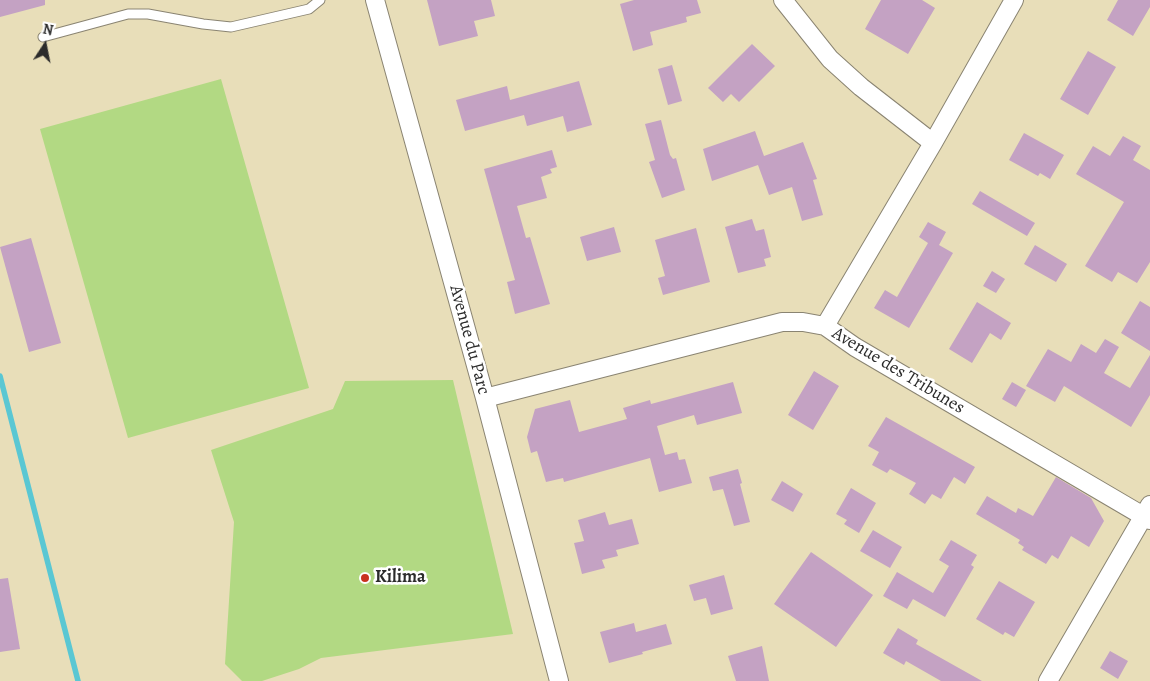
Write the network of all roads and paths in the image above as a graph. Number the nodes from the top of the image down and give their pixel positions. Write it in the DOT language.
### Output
graph roads {
  1 [pos="320,0"];
  2 [pos="375,0"];
  3 [pos="782,0"];
  4 [pos="1014,0"];
  5 [pos="43,37"];
  6 [pos="933,143"];
  7 [pos="825,326"];
  8 [pos="485,398"];
  9 [pos="1148,514"];
  10 [pos="559,681"];
  11 [pos="1048,681"];
  1 -- 5 [label="lane"];
  2 -- 8 [label="street, Avenue du Parc"];
  3 -- 6 [label="street"];
  4 -- 6 [label="street"];
  6 -- 7 [label="street"];
  7 -- 8 [label="street, Avenue des Tribunes"];
  7 -- 9 [label="street, Avenue des Tribunes"];
  8 -- 10 [label="street, Avenue du Parc"];
  9 -- 11 [label="street"];
}
